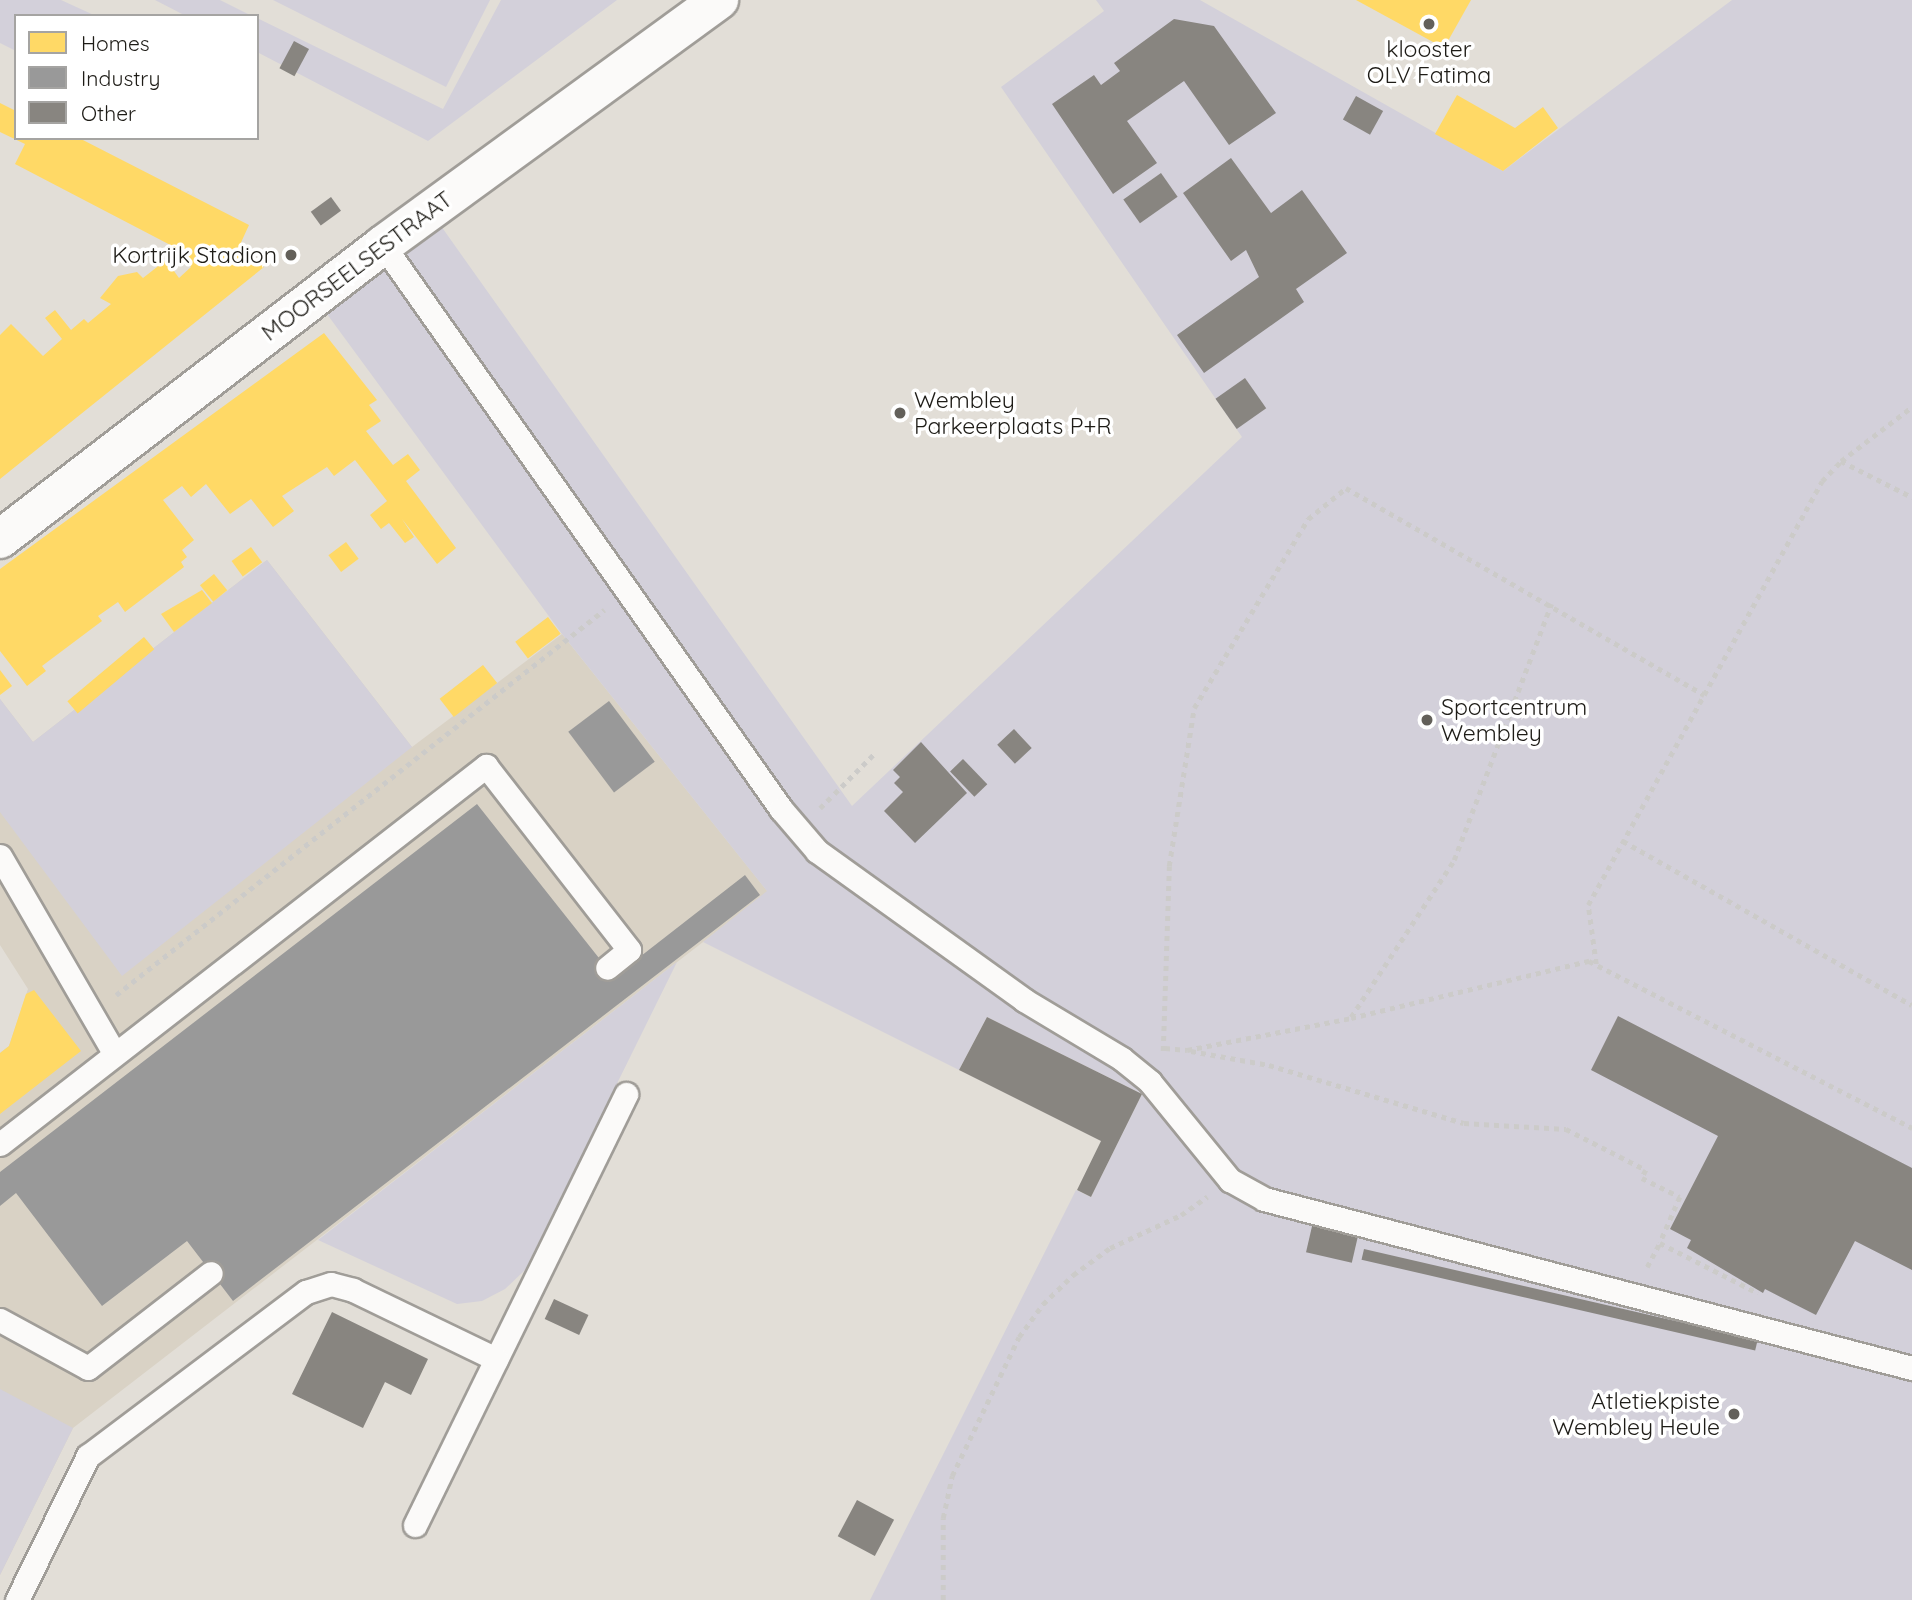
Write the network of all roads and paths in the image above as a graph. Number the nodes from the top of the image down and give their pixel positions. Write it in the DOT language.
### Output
graph roads {
  1 [pos="719,0"];
  2 [pos="383,245"];
  3 [pos="1912,407"];
  4 [pos="1841,461"];
  5 [pos="1912,497"];
  6 [pos="0,538"];
  7 [pos="628,592"];
  8 [pos="1551,604"];
  9 [pos="1704,695"];
  10 [pos="877,752"];
  11 [pos="799,829"];
  12 [pos="1623,841"];
  13 [pos="0,856"];
  14 [pos="1596,964"];
  15 [pos="607,968"];
  16 [pos="1912,1004"];
  17 [pos="93,1013"];
  18 [pos="1351,1018"];
  19 [pos="1187,1050"];
  20 [pos="114,1053"];
  21 [pos="626,1094"];
  22 [pos="1912,1128"];
  23 [pos="0,1144"];
  24 [pos="1230,1180"];
  25 [pos="211,1273"];
  26 [pos="1768,1298"];
  27 [pos="0,1320"];
  28 [pos="496,1359"];
  29 [pos="1912,1368"];
  30 [pos="415,1525"];
  31 [pos="17,1600"];
  32 [pos="943,1600"];
  1 -- 2 [label="street, MOORSEELSESTRAAT"];
  2 -- 6 [label="street, MOORSEELSESTRAAT"];
  2 -- 7 [label="lane"];
  3 -- 4 [label="path"];
  4 -- 5 [label="path"];
  4 -- 9 [label="path"];
  7 -- 11 [label="lane"];
  7 -- 17 [label="path"];
  8 -- 9 [label="path"];
  8 -- 18 [label="path"];
  8 -- 19 [label="path"];
  9 -- 12 [label="path"];
  10 -- 11 [label="path"];
  11 -- 24 [label="lane"];
  12 -- 14 [label="path"];
  12 -- 16 [label="path"];
  13 -- 17 [label="lane"];
  14 -- 18 [label="path"];
  14 -- 22 [label="path"];
  15 -- 20 [label="lane"];
  17 -- 20 [label="lane"];
  18 -- 19 [label="path"];
  19 -- 26 [label="path"];
  20 -- 23 [label="lane"];
  21 -- 28 [label="lane"];
  24 -- 29 [label="lane"];
  24 -- 32 [label="path"];
  25 -- 27 [label="lane"];
  28 -- 30 [label="lane"];
  28 -- 31 [label="lane"];
}
